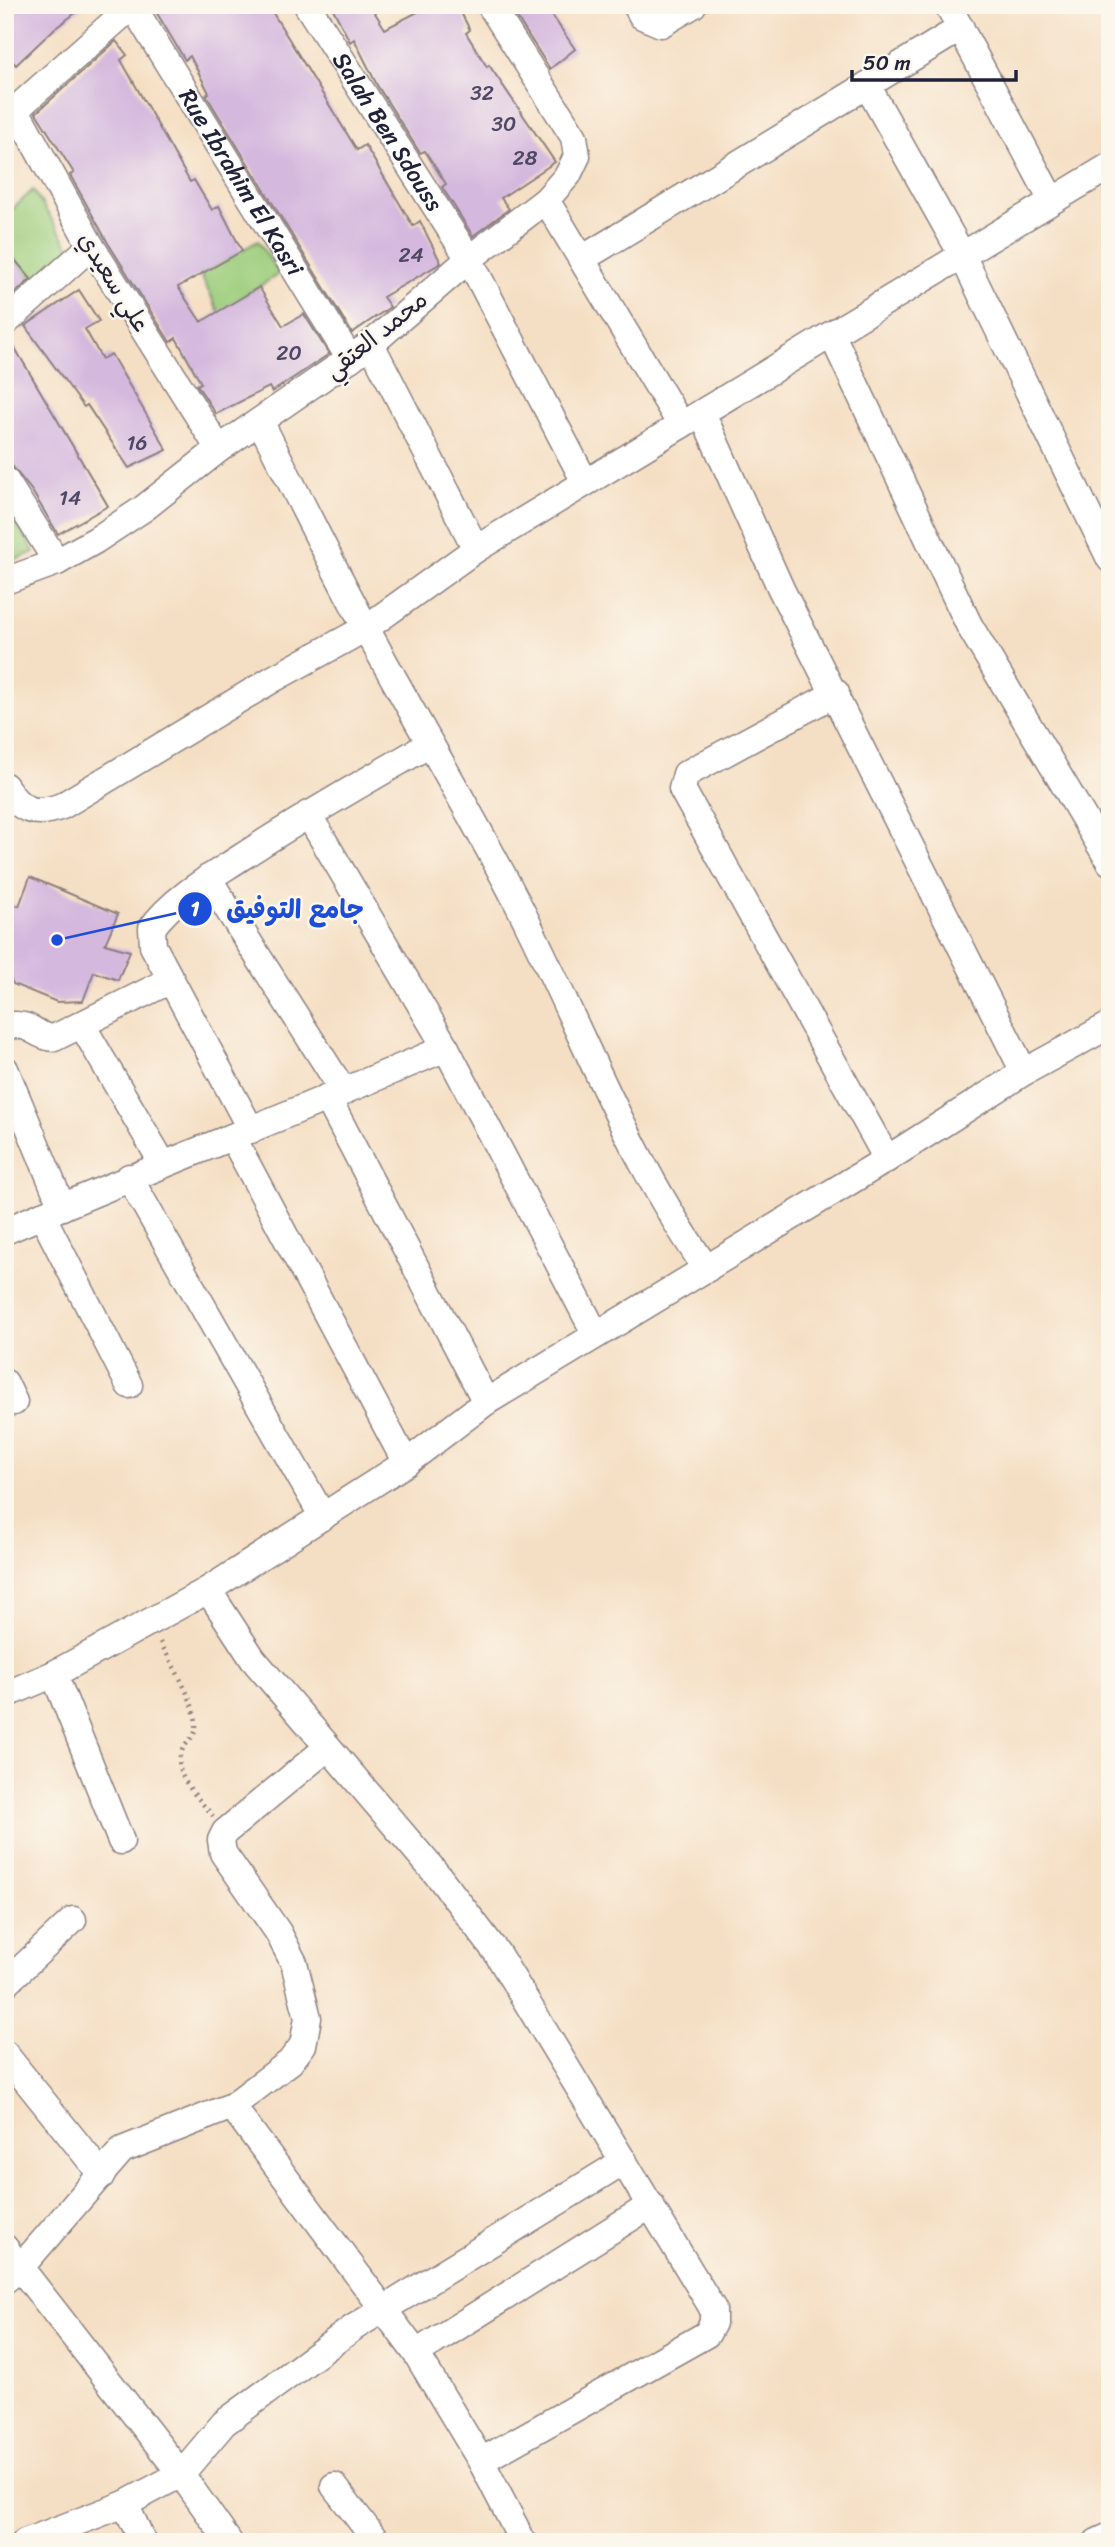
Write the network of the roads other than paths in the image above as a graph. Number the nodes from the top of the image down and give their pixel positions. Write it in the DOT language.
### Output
graph roads {
  1 [pos="133,5"];
  2 [pos="307,5"];
  3 [pos="490,5"];
  4 [pos="636,5"];
  5 [pos="692,5"];
  6 [pos="955,16"];
  7 [pos="867,85"];
  8 [pos="11,114"];
  9 [pos="1110,166"];
  10 [pos="1051,199"];
  11 [pos="546,200"];
  12 [pos="91,247"];
  13 [pos="961,253"];
  14 [pos="582,258"];
  15 [pos="468,259"];
  16 [pos="5,323"];
  17 [pos="831,335"];
  18 [pos="360,351"];
  19 [pos="691,419"];
  20 [pos="261,423"];
  21 [pos="219,449"];
  22 [pos="5,480"];
  23 [pos="585,482"];
  24 [pos="476,549"];
  25 [pos="1110,559"];
  26 [pos="57,562"];
  27 [pos="5,581"];
  28 [pos="366,628"];
  29 [pos="835,693"];
  30 [pos="430,744"];
  31 [pos="5,786"];
  32 [pos="308,814"];
  33 [pos="1110,862"];
  34 [pos="208,878"];
  35 [pos="171,980"];
  36 [pos="82,1025"];
  37 [pos="1110,1025"];
  38 [pos="5,1026"];
  39 [pos="446,1048"];
  40 [pos="5,1069"];
  41 [pos="1024,1072"];
  42 [pos="336,1094"];
  43 [pos="242,1134"];
  44 [pos="887,1160"];
  45 [pos="163,1164"];
  46 [pos="129,1177"];
  47 [pos="52,1211"];
  48 [pos="5,1231"];
  49 [pos="706,1269"];
  50 [pos="596,1335"];
  51 [pos="129,1385"];
  52 [pos="486,1402"];
  53 [pos="406,1463"];
  54 [pos="323,1517"];
  55 [pos="208,1590"];
  56 [pos="54,1674"];
  57 [pos="5,1695"];
  58 [pos="327,1748"];
  59 [pos="121,1842"];
  60 [pos="74,1920"];
  61 [pos="5,1984"];
  62 [pos="5,2054"];
  63 [pos="232,2106"];
  64 [pos="624,2161"];
  65 [pos="102,2175"];
  66 [pos="651,2205"];
  67 [pos="10,2265"];
  68 [pos="382,2308"];
  69 [pos="416,2353"];
  70 [pos="481,2461"];
  71 [pos="181,2474"];
  72 [pos="334,2486"];
  73 [pos="125,2504"];
  74 [pos="1110,2536"];
  75 [pos="25,2542"];
  76 [pos="143,2542"];
  77 [pos="229,2542"];
  78 [pos="377,2542"];
  79 [pos="523,2542"];
  80 [pos="1097,2542"];
  1 -- 8 [label="street"];
  1 -- 18 [label="street, Rue Ibrahim El Kasri"];
  2 -- 15 [label="street, Salah Ben Sdouss"];
  3 -- 11 [label="street, محمد العتقي"];
  4 -- 5 [label="street"];
  6 -- 7 [label="street"];
  6 -- 10 [label="street"];
  7 -- 13 [label="street"];
  7 -- 14 [label="street"];
  8 -- 12 [label="street, علي سعيدي"];
  9 -- 10 [label="street"];
  10 -- 13 [label="street"];
  11 -- 14 [label="street"];
  11 -- 15 [label="street, محمد العتقي"];
  12 -- 16 [label="street"];
  12 -- 21 [label="street, علي سعيدي"];
  13 -- 17 [label="street"];
  13 -- 25 [label="street"];
  14 -- 19 [label="street"];
  15 -- 18 [label="street, محمد العتقي"];
  15 -- 23 [label="street, Salah Ben Sdouss"];
  17 -- 19 [label="street"];
  17 -- 33 [label="street"];
  18 -- 20 [label="street, محمد العتقي"];
  18 -- 24 [label="street, Rue Ibrahim El Kasri"];
  19 -- 23 [label="street"];
  19 -- 29 [label="street"];
  20 -- 21 [label="street, محمد العتقي"];
  20 -- 28 [label="street"];
  21 -- 26 [label="street, محمد العتقي"];
  22 -- 26 [label="street"];
  23 -- 24 [label="street"];
  24 -- 28 [label="street"];
  26 -- 27 [label="street, محمد العتقي"];
  28 -- 30 [label="street"];
  28 -- 31 [label="street"];
  29 -- 41 [label="street"];
  29 -- 44 [label="street"];
  30 -- 32 [label="street"];
  30 -- 49 [label="street"];
  32 -- 34 [label="street"];
  32 -- 39 [label="street"];
  34 -- 35 [label="street"];
  34 -- 42 [label="street"];
  35 -- 36 [label="street"];
  35 -- 43 [label="street"];
  36 -- 38 [label="street"];
  36 -- 45 [label="street"];
  37 -- 41 [label="street"];
  39 -- 42 [label="street"];
  39 -- 50 [label="street"];
  40 -- 47 [label="street"];
  41 -- 44 [label="street"];
  42 -- 43 [label="street"];
  42 -- 52 [label="street"];
  43 -- 45 [label="street"];
  43 -- 53 [label="street"];
  44 -- 49 [label="street"];
  45 -- 46 [label="street"];
  46 -- 47 [label="street"];
  46 -- 54 [label="street"];
  47 -- 48 [label="street"];
  47 -- 51 [label="street"];
  49 -- 50 [label="street"];
  50 -- 52 [label="street"];
  52 -- 53 [label="street"];
  53 -- 54 [label="street"];
  54 -- 55 [label="street"];
  55 -- 56 [label="street"];
  55 -- 58 [label="street"];
  56 -- 57 [label="street"];
  56 -- 59 [label="street"];
  58 -- 63 [label="street"];
  58 -- 64 [label="street"];
  60 -- 61 [label="street"];
  62 -- 65 [label="street"];
  63 -- 65 [label="street"];
  63 -- 68 [label="street"];
  64 -- 66 [label="street"];
  64 -- 68 [label="street"];
  65 -- 67 [label="street"];
  66 -- 69 [label="street"];
  66 -- 70 [label="street"];
  67 -- 71 [label="street"];
  68 -- 69 [label="street"];
  68 -- 71 [label="street"];
  69 -- 70 [label="street"];
  70 -- 79 [label="street"];
  71 -- 73 [label="street"];
  71 -- 77 [label="street"];
  72 -- 78 [label="street"];
  73 -- 75 [label="street"];
  73 -- 76 [label="street"];
  74 -- 80 [label="street"];
}
